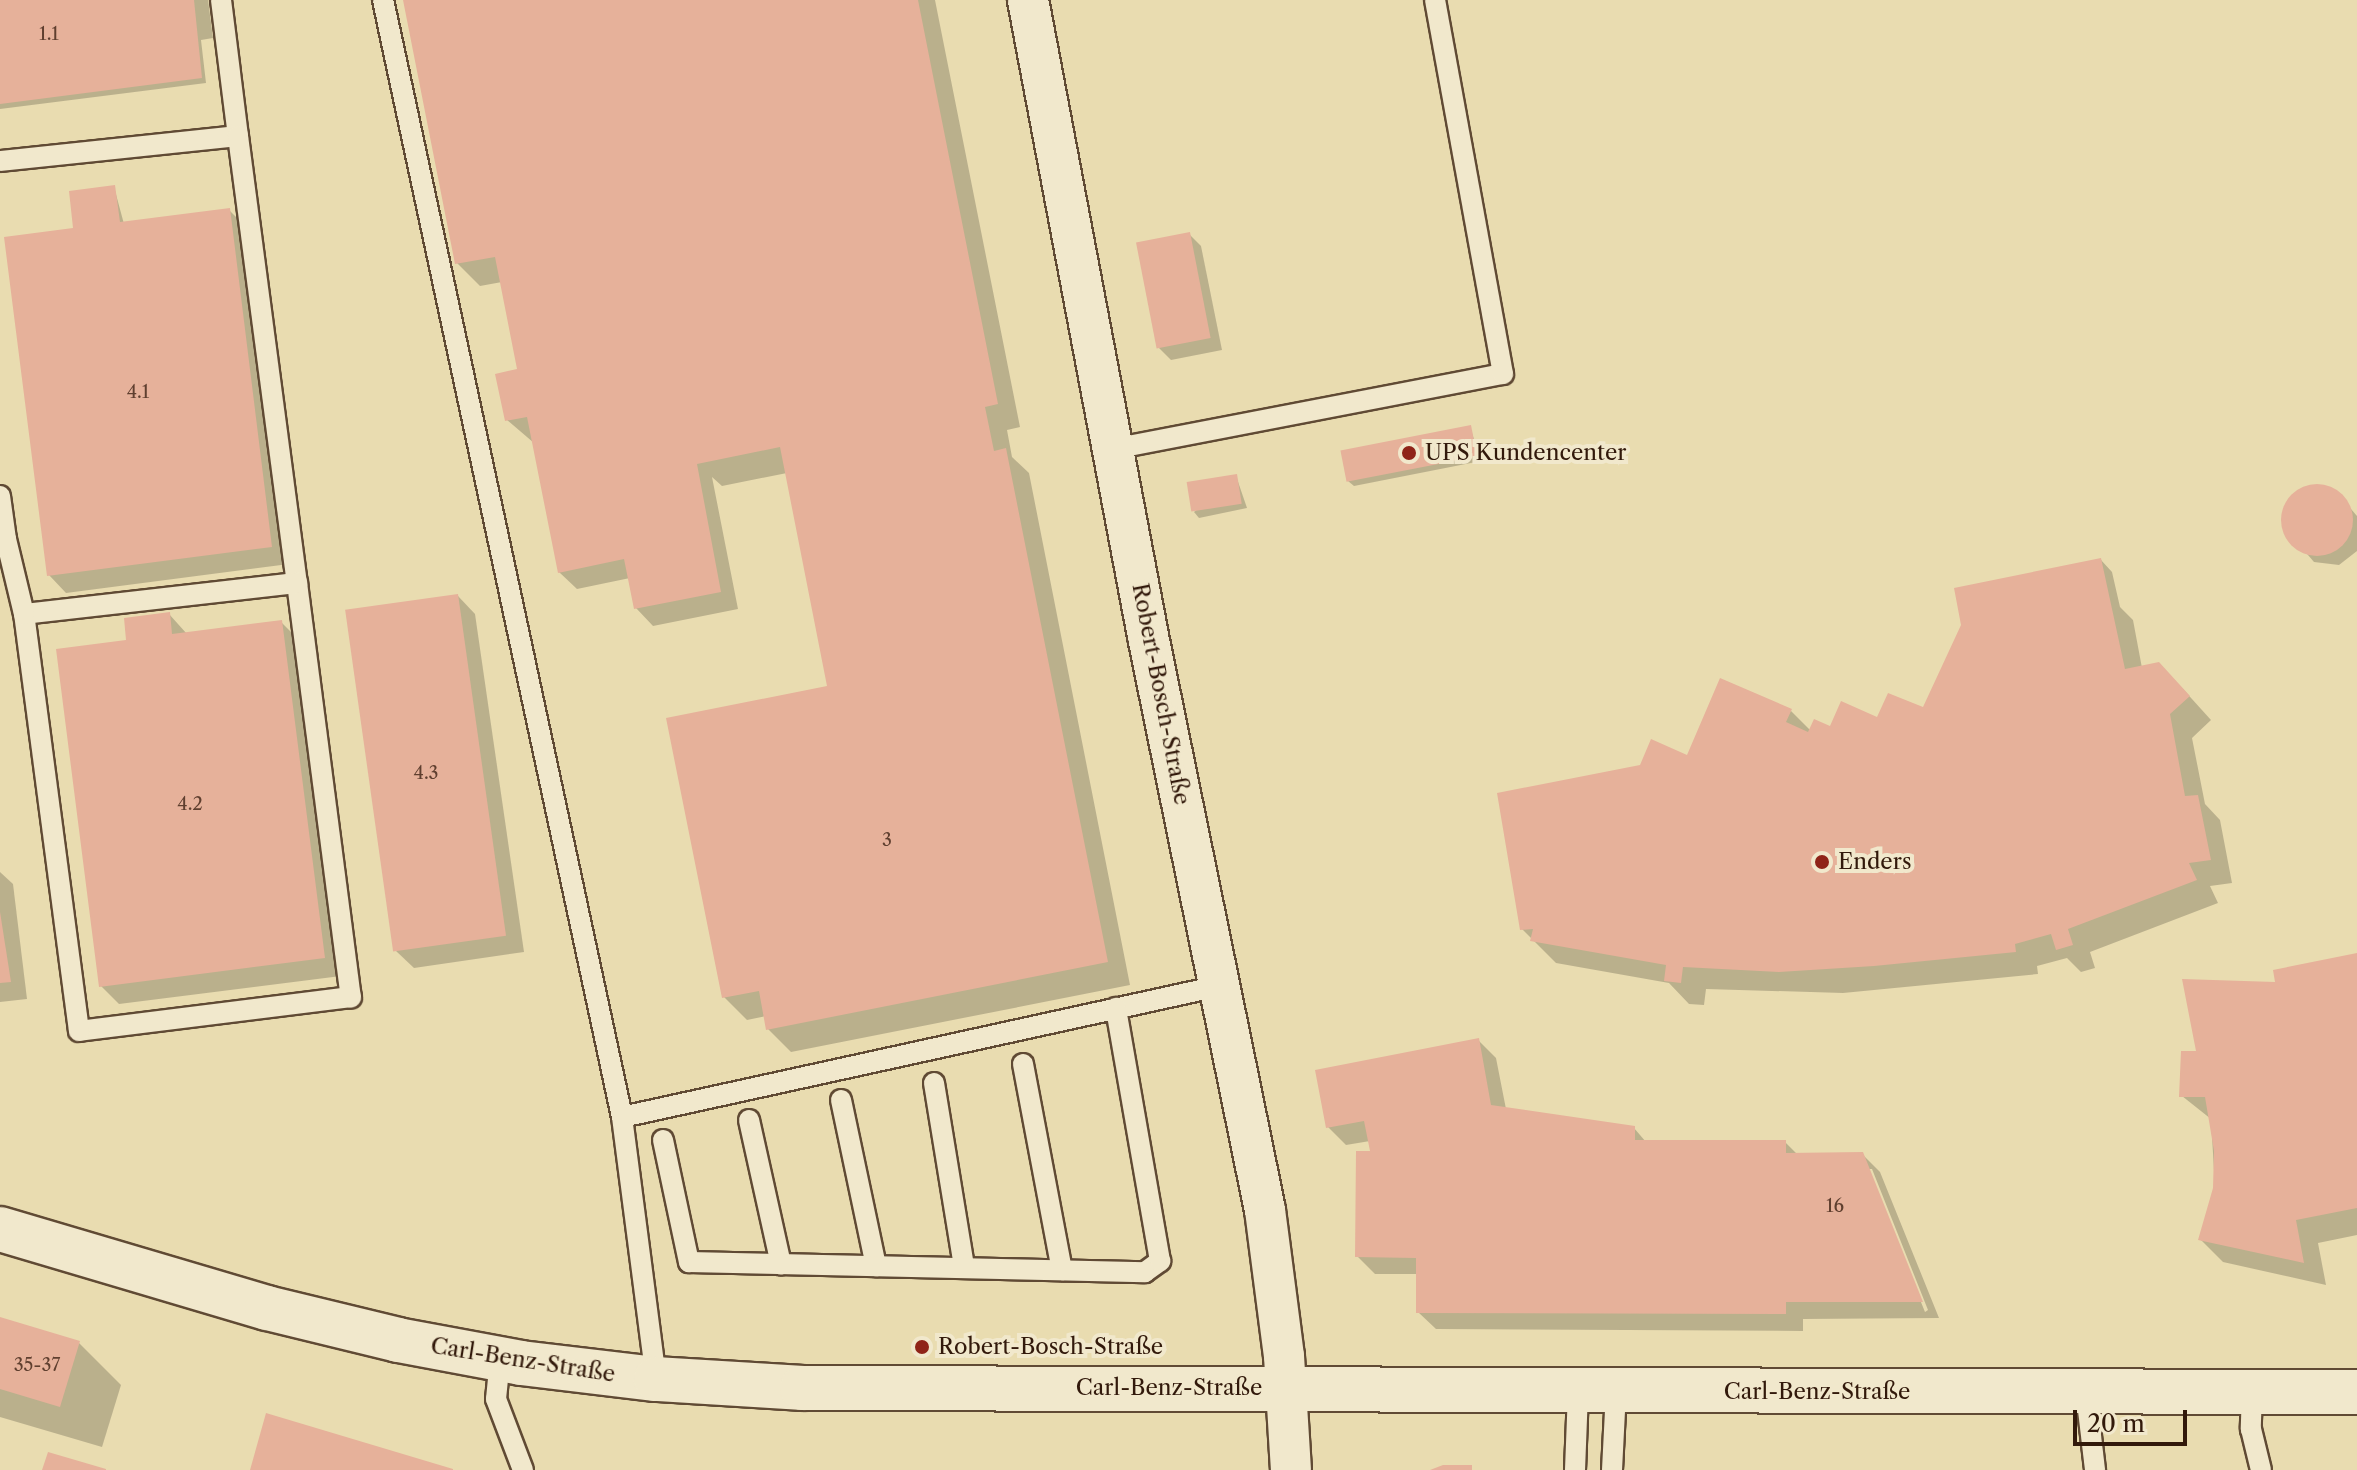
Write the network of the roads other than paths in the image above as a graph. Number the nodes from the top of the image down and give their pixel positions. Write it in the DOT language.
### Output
graph roads {
  1 [pos="221,0"];
  2 [pos="383,0"];
  3 [pos="1028,0"];
  4 [pos="1435,0"];
  5 [pos="238,136"];
  6 [pos="0,161"];
  7 [pos="1113,449"];
  8 [pos="0,496"];
  9 [pos="3,539"];
  10 [pos="297,583"];
  11 [pos="24,614"];
  12 [pos="1219,986"];
  13 [pos="1116,1008"];
  14 [pos="1023,1064"];
  15 [pos="934,1083"];
  16 [pos="841,1100"];
  17 [pos="622,1117"];
  18 [pos="749,1120"];
  19 [pos="663,1140"];
  20 [pos="0,1229"];
  21 [pos="781,1264"];
  22 [pos="876,1266"];
  23 [pos="964,1267"];
  24 [pos="1062,1270"];
  25 [pos="500,1359"];
  26 [pos="656,1379"];
  27 [pos="1287,1389"];
  28 [pos="1597,1391"];
  29 [pos="2252,1392"];
  30 [pos="2357,1392"];
  31 [pos="2086,1393"];
  32 [pos="523,1470"];
  33 [pos="1291,1470"];
  34 [pos="1575,1470"];
  35 [pos="1612,1470"];
  36 [pos="2095,1470"];
  37 [pos="2261,1470"];
  1 -- 5 [label="lane"];
  2 -- 17 [label="lane"];
  3 -- 7 [label="street, Robert-Bosch-Straße"];
  4 -- 7 [label="lane"];
  5 -- 6 [label="lane"];
  5 -- 10 [label="lane"];
  7 -- 12 [label="street, Robert-Bosch-Straße"];
  8 -- 9 [label="lane"];
  9 -- 11 [label="lane"];
  10 -- 11 [label="lane"];
  10 -- 11 [label="lane"];
  12 -- 13 [label="lane"];
  12 -- 27 [label="street, Robert-Bosch-Straße"];
  13 -- 17 [label="lane"];
  13 -- 24 [label="lane"];
  14 -- 24 [label="lane"];
  15 -- 23 [label="lane"];
  16 -- 22 [label="lane"];
  17 -- 26 [label="lane"];
  18 -- 21 [label="lane"];
  19 -- 21 [label="lane"];
  20 -- 25 [label="main road, Carl-Benz-Straße"];
  21 -- 22 [label="lane"];
  22 -- 23 [label="lane"];
  23 -- 24 [label="lane"];
  25 -- 26 [label="main road, Carl-Benz-Straße"];
  25 -- 32 [label="lane"];
  26 -- 27 [label="main road, Carl-Benz-Straße"];
  27 -- 28 [label="main road, Carl-Benz-Straße"];
  27 -- 33 [label="street, Robert-Bosch-Straße"];
  28 -- 31 [label="main road, Carl-Benz-Straße"];
  28 -- 34 [label="lane"];
  28 -- 35 [label="lane"];
  29 -- 30 [label="main road, Carl-Benz-Straße"];
  29 -- 31 [label="main road, Carl-Benz-Straße"];
  29 -- 37 [label="lane"];
  31 -- 36 [label="lane"];
}
